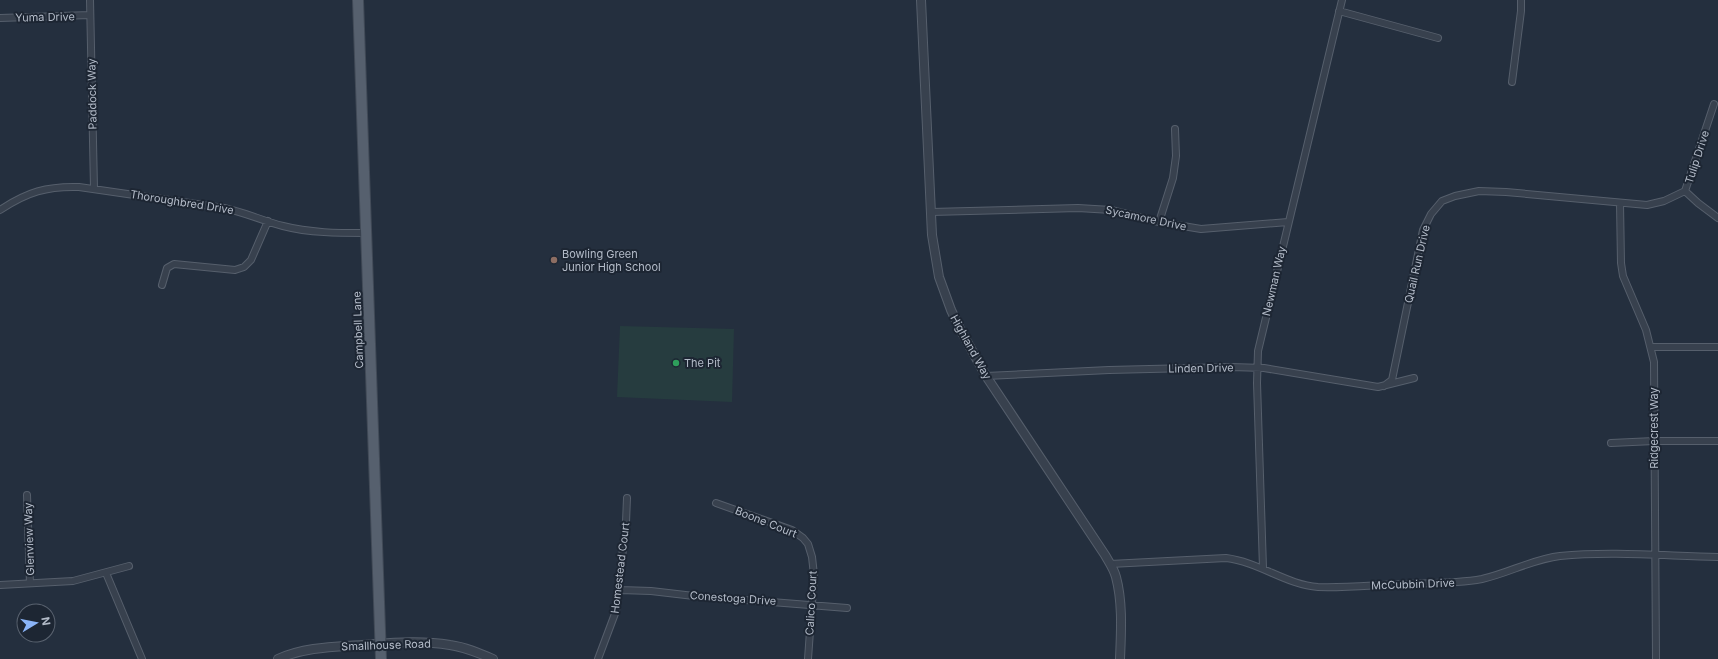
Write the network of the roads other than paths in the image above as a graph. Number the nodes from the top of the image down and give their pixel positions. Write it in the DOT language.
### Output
graph roads {
  1 [pos="90,0"];
  2 [pos="358,0"];
  3 [pos="920,0"];
  4 [pos="1342,0"];
  5 [pos="1521,0"];
  6 [pos="1339,11"];
  7 [pos="90,16"];
  8 [pos="0,18"];
  9 [pos="1438,38"];
  10 [pos="1512,82"];
  11 [pos="1714,104"];
  12 [pos="1175,129"];
  13 [pos="94,188"];
  14 [pos="1685,191"];
  15 [pos="1620,203"];
  16 [pos="0,210"];
  17 [pos="931,212"];
  18 [pos="1718,218"];
  19 [pos="268,221"];
  20 [pos="1159,222"];
  21 [pos="1288,222"];
  22 [pos="366,233"];
  23 [pos="162,286"];
  24 [pos="1651,347"];
  25 [pos="1718,347"];
  26 [pos="1257,367"];
  27 [pos="986,376"];
  28 [pos="1414,378"];
  29 [pos="1384,386"];
  30 [pos="1654,441"];
  31 [pos="1718,441"];
  32 [pos="1610,443"];
  33 [pos="28,495"];
  34 [pos="627,498"];
  35 [pos="716,503"];
  36 [pos="809,548"];
  37 [pos="1656,556"];
  38 [pos="1718,557"];
  39 [pos="1110,564"];
  40 [pos="129,566"];
  41 [pos="1263,568"];
  42 [pos="106,573"];
  43 [pos="30,583"];
  44 [pos="0,585"];
  45 [pos="620,590"];
  46 [pos="810,604"];
  47 [pos="847,608"];
  48 [pos="380,644"];
  49 [pos="142,659"];
  50 [pos="278,659"];
  51 [pos="380,659"];
  52 [pos="493,659"];
  53 [pos="598,659"];
  54 [pos="808,659"];
  55 [pos="1120,659"];
  56 [pos="1656,659"];
  1 -- 7 [label="street, Paddock Way"];
  2 -- 22 [label="main road, Campbell Lane"];
  3 -- 17 [label="street, Highland Way"];
  4 -- 6 [label="street, Newman Way"];
  5 -- 10 [label="street"];
  6 -- 9 [label="street"];
  6 -- 21 [label="street, Newman Way"];
  7 -- 8 [label="street, Yuma Drive"];
  7 -- 13 [label="street, Paddock Way"];
  11 -- 14 [label="street, Tulip Drive"];
  12 -- 20 [label="street"];
  13 -- 16 [label="street, Thoroughbred Drive"];
  13 -- 19 [label="street, Thoroughbred Drive"];
  14 -- 15 [label="street, Tulip Drive"];
  14 -- 18 [label="street"];
  15 -- 24 [label="street, Ridgecrest Way"];
  15 -- 29 [label="street, Quail Run Drive"];
  17 -- 20 [label="street, Sycamore Drive"];
  17 -- 27 [label="street, Highland Way"];
  19 -- 22 [label="street, Thoroughbred Drive"];
  19 -- 23 [label="street"];
  20 -- 21 [label="street, Sycamore Drive"];
  21 -- 26 [label="street, Newman Way"];
  22 -- 48 [label="main road, Campbell Lane"];
  24 -- 25 [label="street"];
  24 -- 30 [label="street, Ridgecrest Way"];
  26 -- 27 [label="street, Linden Drive"];
  26 -- 29 [label="street, Linden Drive"];
  26 -- 41 [label="street, Newman Way"];
  27 -- 39 [label="street, Highland Way"];
  28 -- 29 [label="street, Linden Drive"];
  30 -- 31 [label="street"];
  30 -- 32 [label="street"];
  30 -- 37 [label="street, Ridgecrest Way"];
  33 -- 43 [label="street, Glenview Way"];
  34 -- 45 [label="street, Homestead Court"];
  35 -- 36 [label="street, Boone Court"];
  36 -- 46 [label="street, Calico Court"];
  37 -- 38 [label="street, McCubbin Drive"];
  37 -- 41 [label="street, McCubbin Drive"];
  37 -- 56 [label="street, Ridgecrest Way"];
  39 -- 41 [label="street, McCubbin Drive"];
  39 -- 55 [label="street, Highland Way"];
  40 -- 42 [label="street"];
  42 -- 43 [label="street"];
  42 -- 49 [label="street"];
  43 -- 44 [label="street"];
  45 -- 46 [label="street, Conestoga Drive"];
  45 -- 53 [label="street, Homestead Court"];
  46 -- 47 [label="street, Conestoga Drive"];
  46 -- 54 [label="street, Calico Court"];
  48 -- 50 [label="street, Smallhouse Road"];
  48 -- 51 [label="main road, Campbell Lane"];
  48 -- 52 [label="street, Smallhouse Road"];
}
